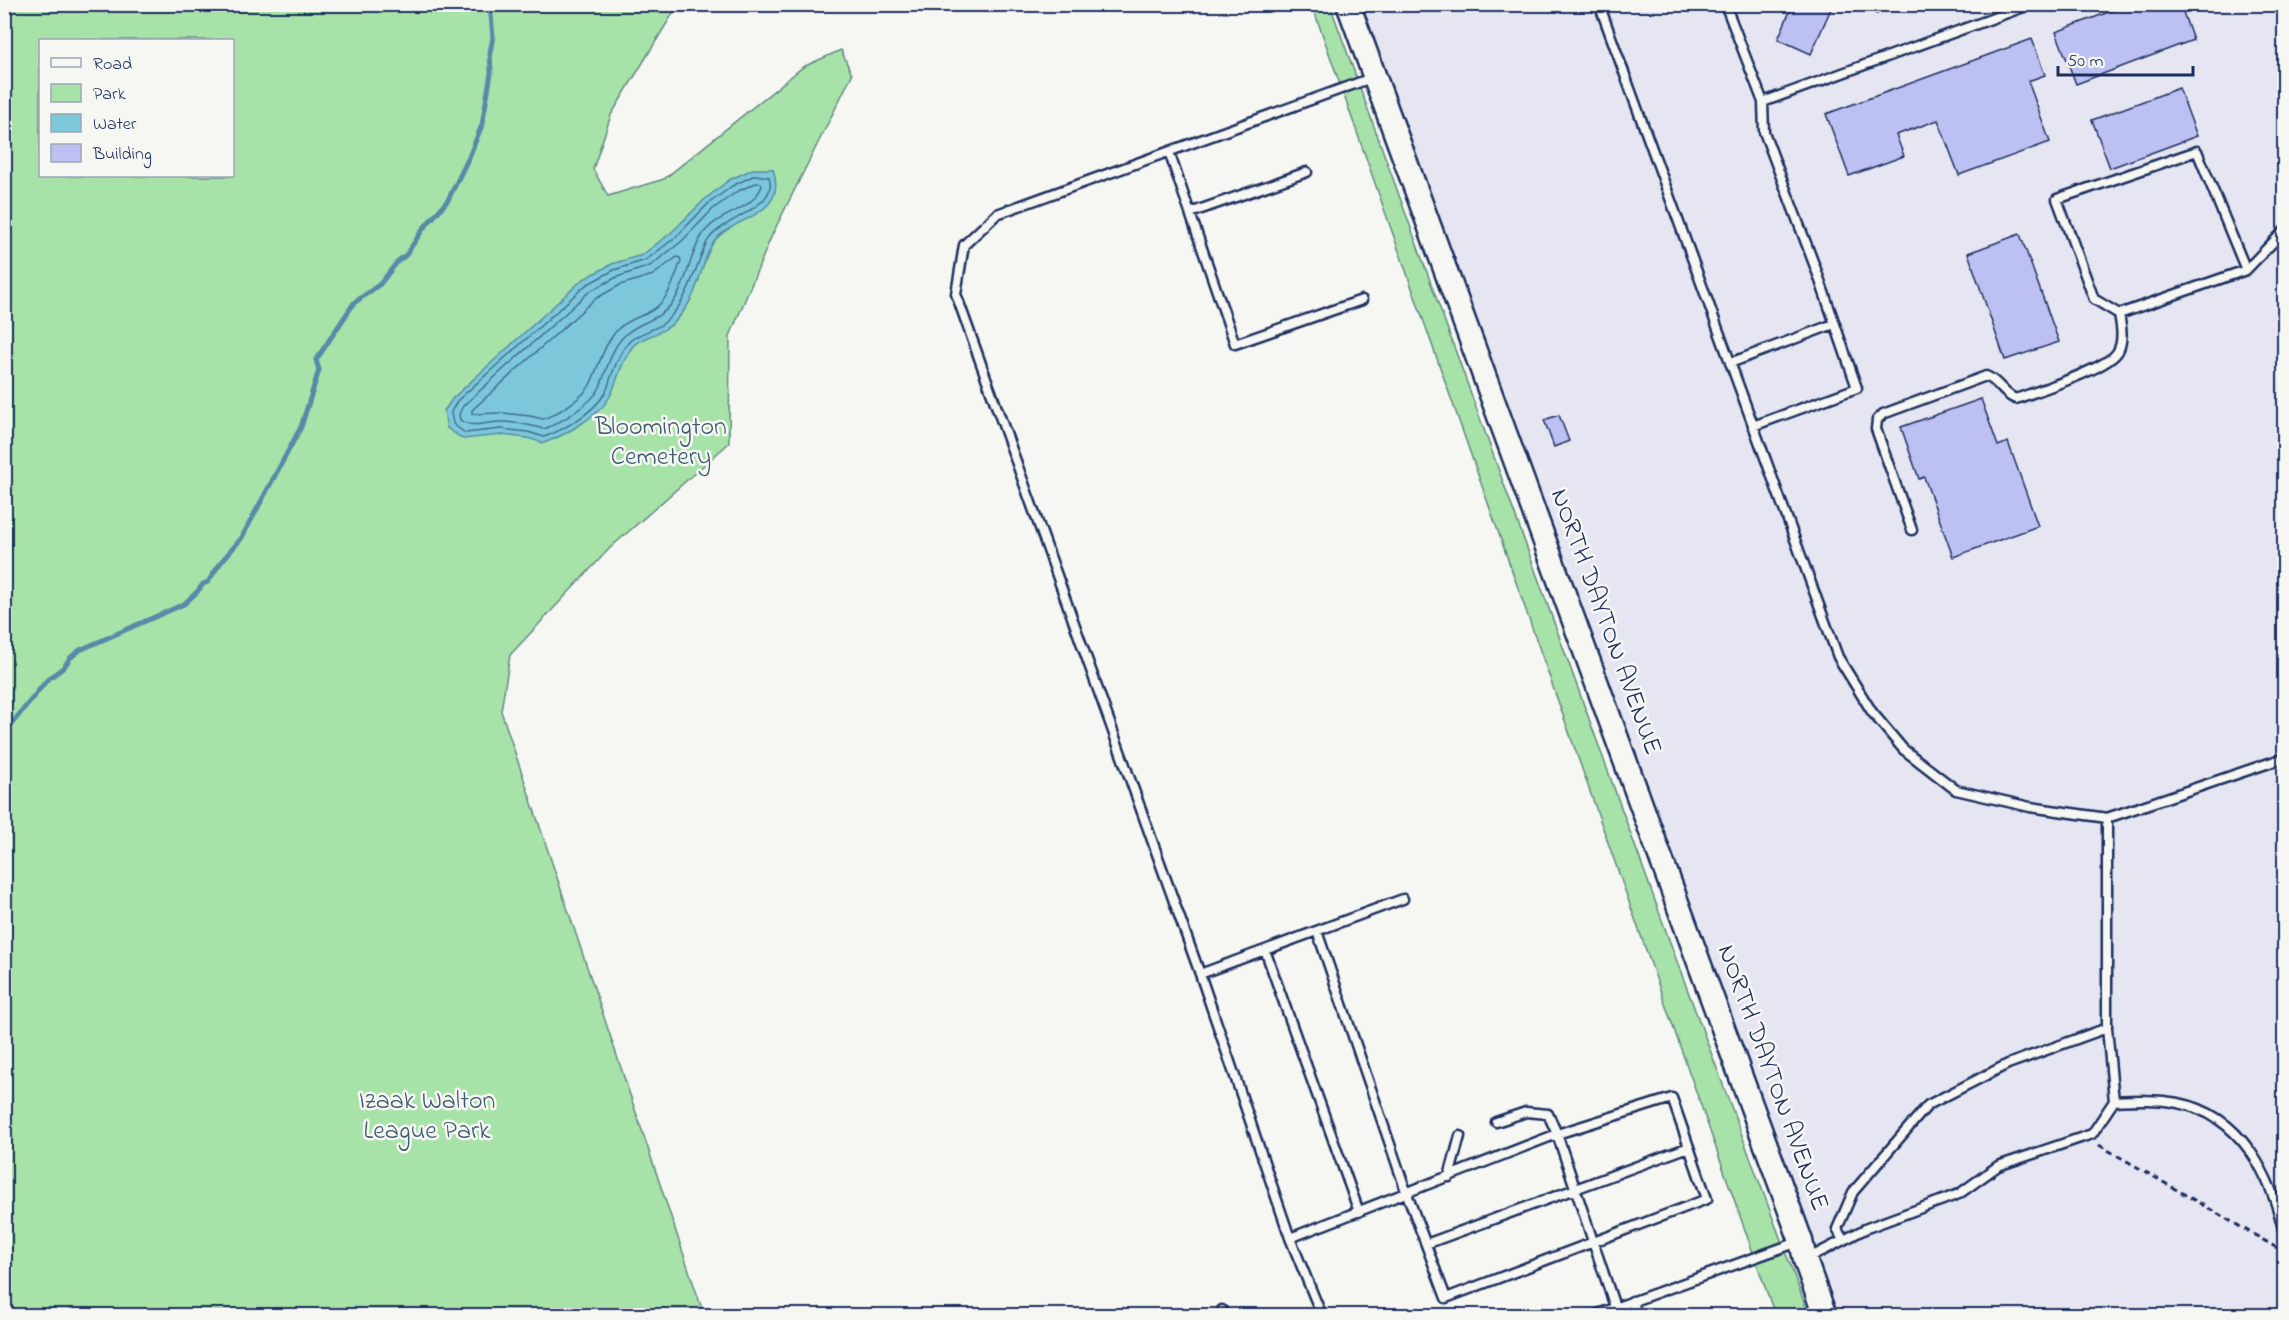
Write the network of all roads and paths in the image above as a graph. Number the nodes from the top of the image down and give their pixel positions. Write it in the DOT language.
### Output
graph roads {
  1 [pos="1348,4"];
  2 [pos="1599,4"];
  3 [pos="1725,4"];
  4 [pos="2032,4"];
  5 [pos="1374,77"];
  6 [pos="1764,102"];
  7 [pos="1169,152"];
  8 [pos="1307,172"];
  9 [pos="1190,213"];
  10 [pos="2284,231"];
  11 [pos="2246,270"];
  12 [pos="1362,300"];
  13 [pos="2119,314"];
  14 [pos="1834,324"];
  15 [pos="1730,363"];
  16 [pos="1753,426"];
  17 [pos="1912,530"];
  18 [pos="2284,758"];
  19 [pos="2107,818"];
  20 [pos="1403,899"];
  21 [pos="1317,931"];
  22 [pos="1264,951"];
  23 [pos="1200,975"];
  24 [pos="2107,1028"];
  25 [pos="2114,1101"];
  26 [pos="1496,1122"];
  27 [pos="1557,1134"];
  28 [pos="2089,1135"];
  29 [pos="1460,1136"];
  30 [pos="1689,1147"];
  31 [pos="1449,1177"];
  32 [pos="1575,1190"];
  33 [pos="1407,1194"];
  34 [pos="1359,1212"];
  35 [pos="2284,1234"];
  36 [pos="1290,1238"];
  37 [pos="1843,1240"];
  38 [pos="1593,1242"];
  39 [pos="1426,1244"];
  40 [pos="1803,1250"];
  41 [pos="2284,1252"];
  42 [pos="1632,1301"];
  43 [pos="1615,1307"];
  44 [pos="1322,1316"];
  45 [pos="1592,1316"];
  46 [pos="1638,1316"];
  47 [pos="1826,1316"];
  1 -- 5 [label="main road, NORTH DAYTON AVENUE"];
  2 -- 15 [label="lane"];
  3 -- 6 [label="lane"];
  4 -- 6 [label="lane"];
  5 -- 7 [label="lane"];
  5 -- 40 [label="main road, NORTH DAYTON AVENUE"];
  6 -- 14 [label="lane"];
  7 -- 9 [label="lane"];
  7 -- 23 [label="lane"];
  8 -- 9 [label="lane"];
  9 -- 12 [label="lane"];
  10 -- 11 [label="lane"];
  11 -- 13 [label="lane"];
  11 -- 13 [label="lane"];
  13 -- 17 [label="lane"];
  14 -- 15 [label="lane"];
  14 -- 16 [label="lane"];
  15 -- 16 [label="lane"];
  16 -- 19 [label="lane"];
  18 -- 19 [label="lane"];
  19 -- 24 [label="lane"];
  20 -- 21 [label="lane"];
  21 -- 22 [label="lane"];
  21 -- 33 [label="lane"];
  22 -- 23 [label="lane"];
  22 -- 34 [label="lane"];
  23 -- 36 [label="lane"];
  24 -- 25 [label="lane"];
  24 -- 37 [label="lane"];
  25 -- 28 [label="lane"];
  25 -- 35 [label="lane"];
  26 -- 27 [label="lane"];
  27 -- 30 [label="lane"];
  27 -- 31 [label="lane"];
  27 -- 32 [label="lane"];
  28 -- 37 [label="lane"];
  28 -- 41 [label="path"];
  29 -- 31 [label="lane"];
  30 -- 32 [label="lane"];
  30 -- 38 [label="lane"];
  31 -- 33 [label="lane"];
  32 -- 38 [label="lane"];
  32 -- 39 [label="lane"];
  33 -- 34 [label="lane"];
  33 -- 39 [label="lane"];
  34 -- 36 [label="lane"];
  36 -- 44 [label="lane"];
  37 -- 40 [label="lane"];
  38 -- 39 [label="lane"];
  38 -- 43 [label="lane"];
  40 -- 42 [label="lane"];
  40 -- 47 [label="main road, NORTH DAYTON AVENUE"];
  42 -- 43 [label="lane"];
  42 -- 46 [label="lane"];
  43 -- 45 [label="lane"];
}
